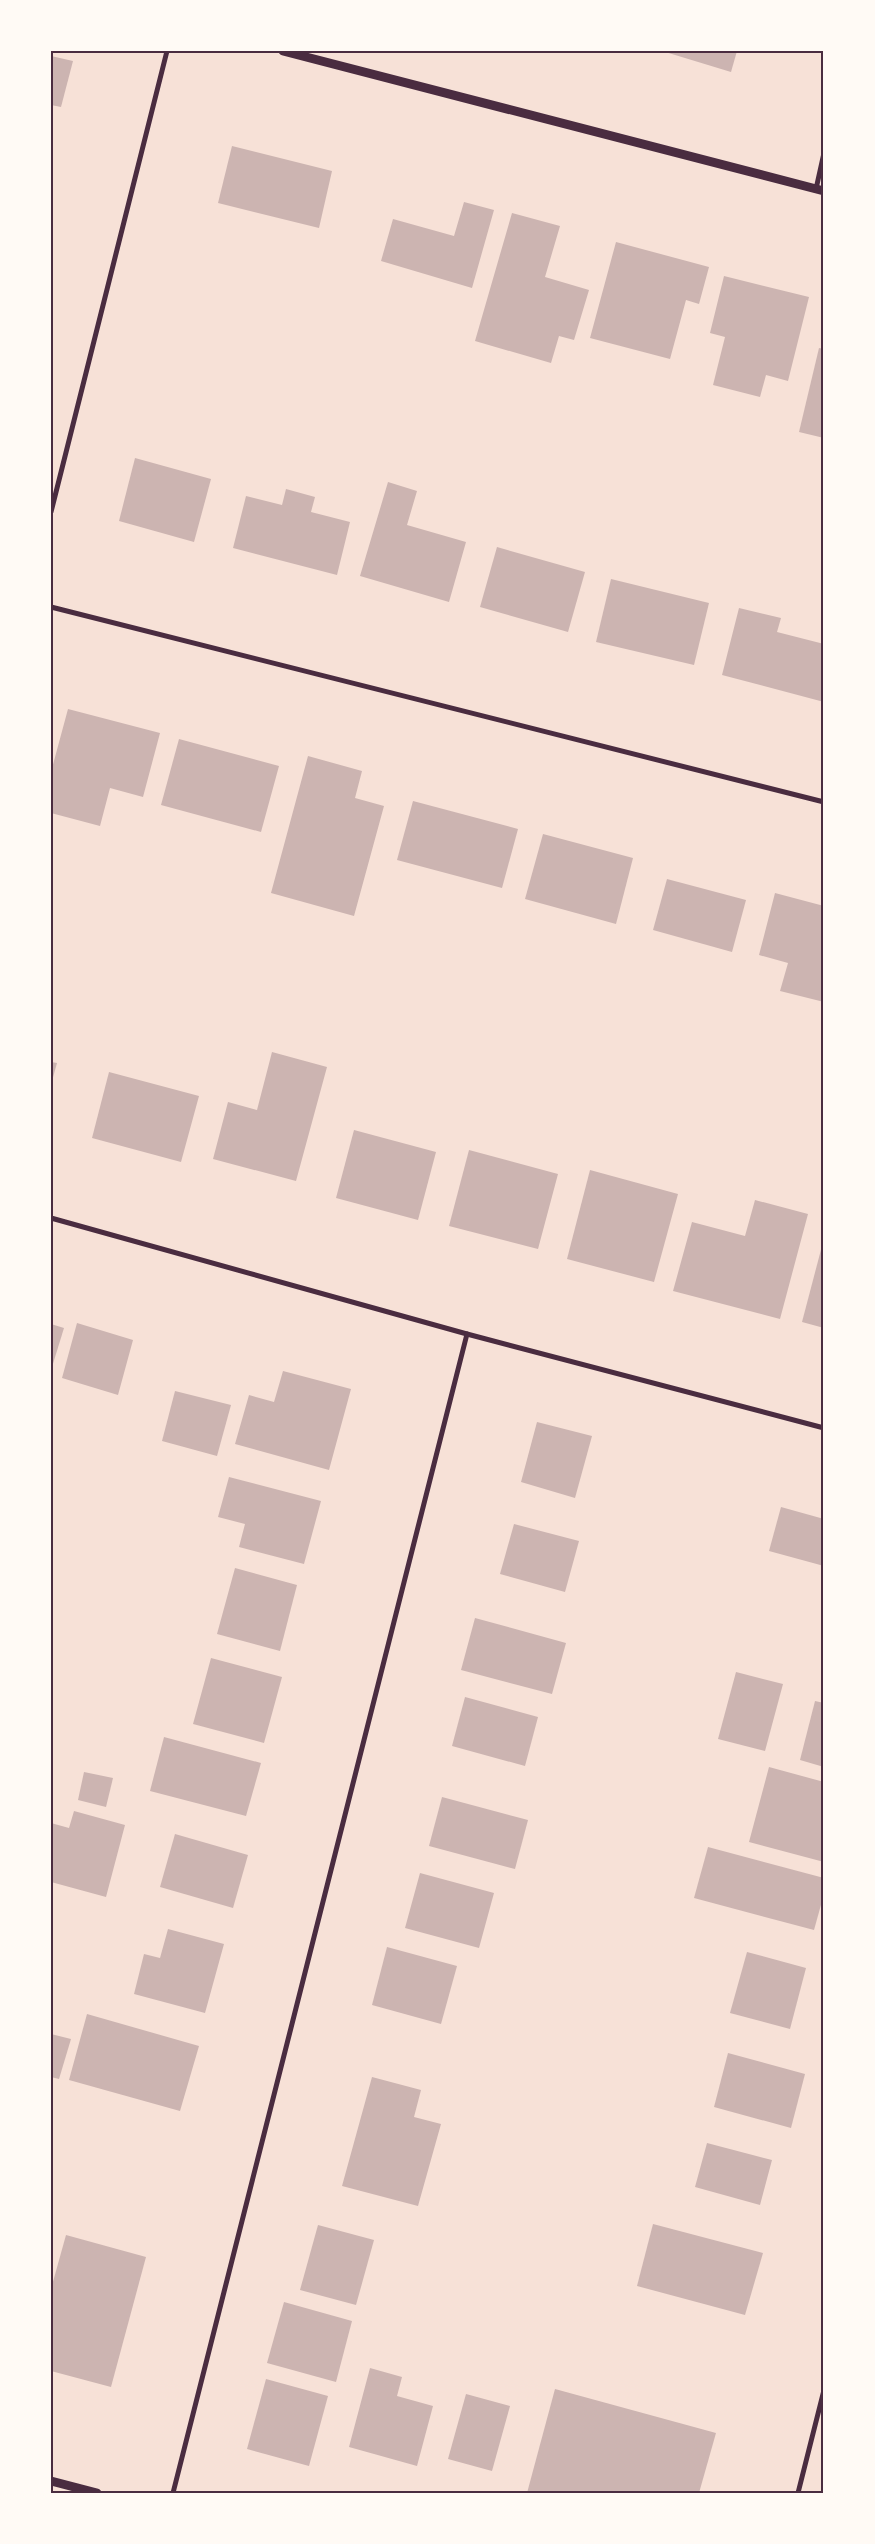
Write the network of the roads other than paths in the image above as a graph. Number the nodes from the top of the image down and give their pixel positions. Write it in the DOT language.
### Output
graph roads {
  1 [pos="167,51"];
  2 [pos="284,51"];
  3 [pos="824,153"];
  4 [pos="820,190"];
  5 [pos="51,512"];
  6 [pos="51,607"];
  7 [pos="824,802"];
  8 [pos="51,1218"];
  9 [pos="467,1334"];
  10 [pos="824,1428"];
  11 [pos="824,2390"];
  12 [pos="51,2481"];
  13 [pos="97,2493"];
  14 [pos="173,2493"];
  15 [pos="798,2493"];
  1 -- 5 [label="street"];
  2 -- 4 [label="street"];
  3 -- 4 [label="street"];
  6 -- 7 [label="street"];
  8 -- 9 [label="street"];
  9 -- 10 [label="street"];
  9 -- 14 [label="street"];
  11 -- 15 [label="street"];
  12 -- 13 [label="street"];
}
